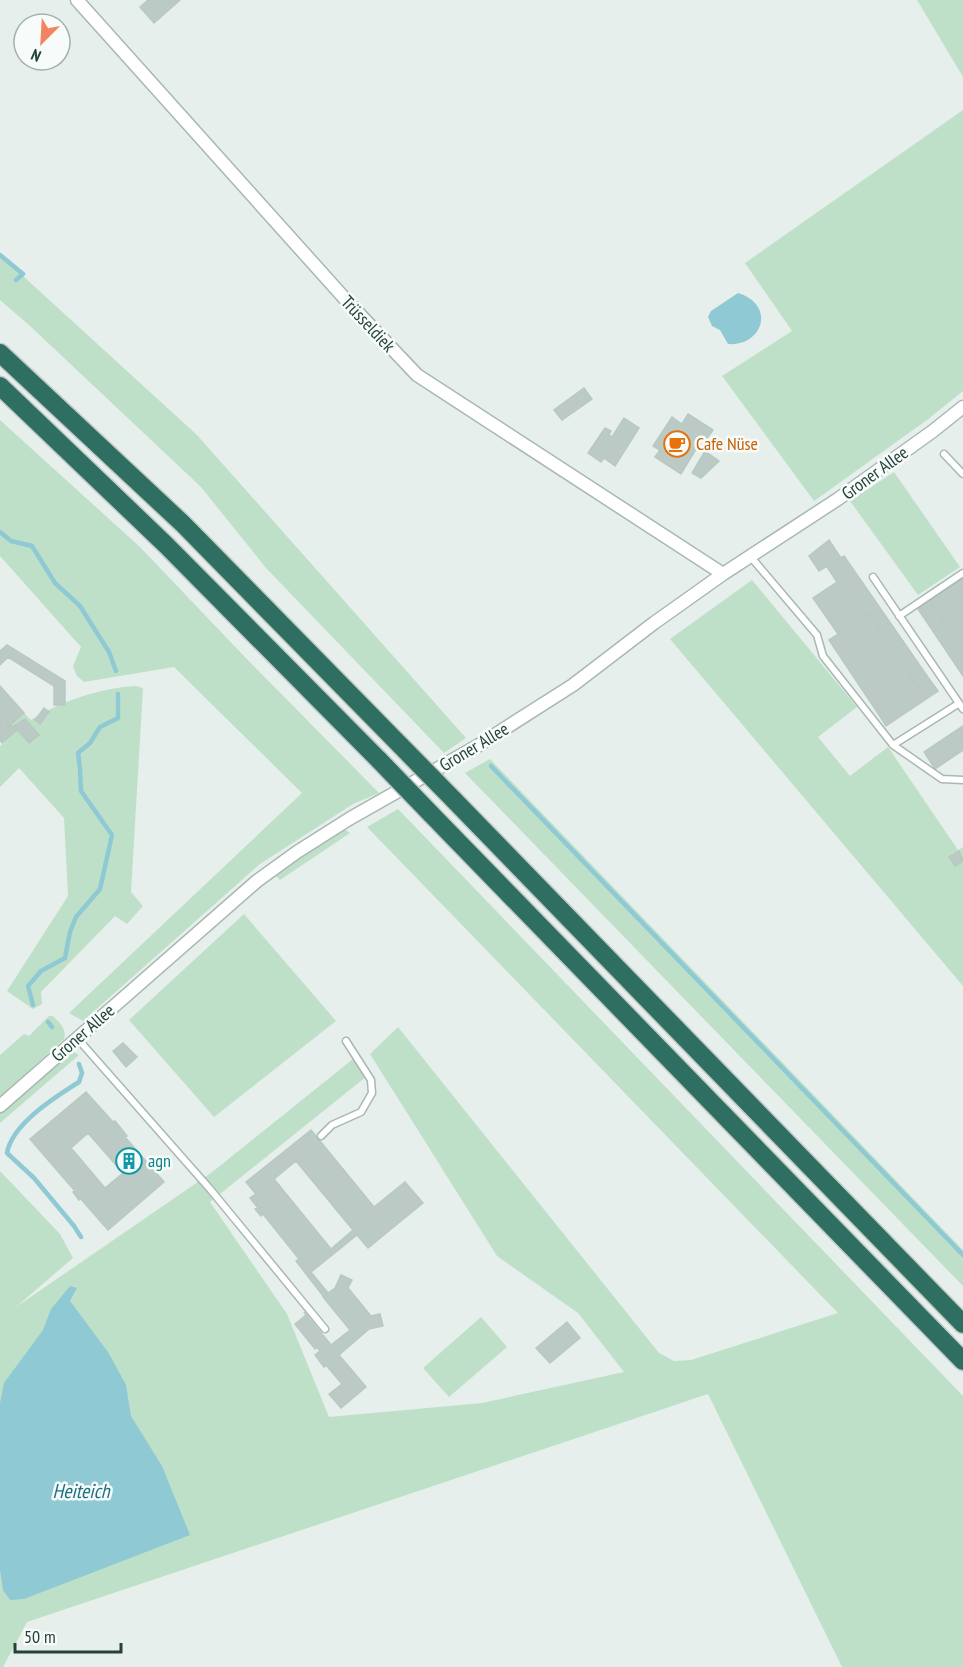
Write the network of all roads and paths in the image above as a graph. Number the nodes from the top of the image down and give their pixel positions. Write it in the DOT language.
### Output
graph roads {
  1 [pos="76,0"];
  2 [pos="0,353"];
  3 [pos="0,386"];
  4 [pos="963,407"];
  5 [pos="944,454"];
  6 [pos="963,474"];
  7 [pos="750,556"];
  8 [pos="963,573"];
  9 [pos="723,574"];
  10 [pos="873,577"];
  11 [pos="899,616"];
  12 [pos="961,707"];
  13 [pos="893,745"];
  14 [pos="963,780"];
  15 [pos="77,1038"];
  16 [pos="346,1041"];
  17 [pos="0,1106"];
  18 [pos="321,1136"];
  19 [pos="963,1324"];
  20 [pos="326,1329"];
  21 [pos="963,1361"];
  1 -- 9 [label="street, Trüsseldiek"];
  2 -- 19 [label="highway, bridge"];
  3 -- 21 [label="highway, bridge"];
  4 -- 7 [label="street, Groner Allee"];
  5 -- 6 [label="lane"];
  7 -- 9 [label="street, Groner Allee"];
  7 -- 13 [label="lane"];
  8 -- 11 [label="lane"];
  9 -- 15 [label="street, Groner Allee"];
  10 -- 11 [label="lane"];
  11 -- 12 [label="lane"];
  12 -- 13 [label="lane"];
  13 -- 14 [label="lane"];
  15 -- 17 [label="street, Groner Allee"];
  15 -- 20 [label="lane"];
  16 -- 18 [label="lane"];
}
